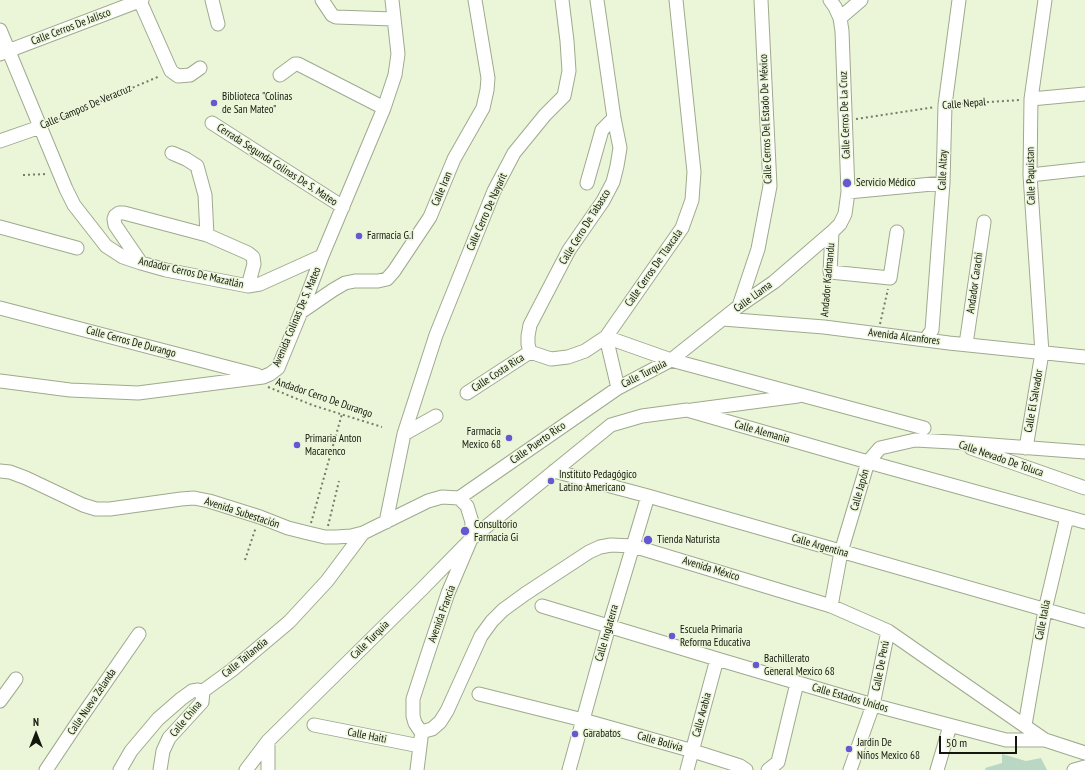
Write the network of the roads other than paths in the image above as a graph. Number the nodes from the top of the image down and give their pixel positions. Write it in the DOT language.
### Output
graph roads {
  1 [pos="141,0"];
  2 [pos="212,0"];
  3 [pos="322,0"];
  4 [pos="392,0"];
  5 [pos="475,0"];
  6 [pos="556,0"];
  7 [pos="562,0"];
  8 [pos="597,0"];
  9 [pos="676,0"];
  10 [pos="761,0"];
  11 [pos="830,0"];
  12 [pos="861,0"];
  13 [pos="959,0"];
  14 [pos="1045,0"];
  15 [pos="564,15"];
  16 [pos="840,18"];
  17 [pos="393,19"];
  18 [pos="218,24"];
  19 [pos="0,30"];
  20 [pos="4,52"];
  21 [pos="200,68"];
  22 [pos="280,76"];
  23 [pos="1085,94"];
  24 [pos="1032,99"];
  25 [pos="384,108"];
  26 [pos="614,118"];
  27 [pos="212,123"];
  28 [pos="40,127"];
  29 [pos="0,141"];
  30 [pos="172,153"];
  31 [pos="1085,169"];
  32 [pos="1030,175"];
  33 [pos="587,183"];
  34 [pos="943,183"];
  35 [pos="848,192"];
  36 [pos="343,207"];
  37 [pos="984,222"];
  38 [pos="0,227"];
  39 [pos="832,232"];
  40 [pos="897,232"];
  41 [pos="207,235"];
  42 [pos="77,248"];
  43 [pos="322,256"];
  44 [pos="141,263"];
  45 [pos="248,286"];
  46 [pos="739,306"];
  47 [pos="0,308"];
  48 [pos="301,312"];
  49 [pos="724,319"];
  50 [pos="606,337"];
  51 [pos="926,340"];
  52 [pos="966,344"];
  53 [pos="530,352"];
  54 [pos="1042,353"];
  55 [pos="1085,357"];
  56 [pos="671,360"];
  57 [pos="0,381"];
  58 [pos="262,381"];
  59 [pos="618,388"];
  60 [pos="467,393"];
  61 [pos="804,396"];
  62 [pos="686,410"];
  63 [pos="436,416"];
  64 [pos="924,428"];
  65 [pos="404,434"];
  66 [pos="952,442"];
  67 [pos="1026,448"];
  68 [pos="1085,452"];
  69 [pos="868,462"];
  70 [pos="0,471"];
  71 [pos="554,471"];
  72 [pos="1085,488"];
  73 [pos="648,496"];
  74 [pos="458,498"];
  75 [pos="1067,517"];
  76 [pos="386,522"];
  77 [pos="1085,522"];
  78 [pos="363,533"];
  79 [pos="471,539"];
  80 [pos="633,546"];
  81 [pos="841,552"];
  82 [pos="542,606"];
  83 [pos="831,606"];
  84 [pos="1045,610"];
  85 [pos="1085,621"];
  86 [pos="609,626"];
  87 [pos="888,631"];
  88 [pos="139,634"];
  89 [pos="717,659"];
  90 [pos="16,679"];
  91 [pos="797,683"];
  92 [pos="203,691"];
  93 [pos="479,694"];
  94 [pos="0,701"];
  95 [pos="873,705"];
  96 [pos="583,720"];
  97 [pos="314,725"];
  98 [pos="1025,725"];
  99 [pos="950,726"];
  100 [pos="421,732"];
  101 [pos="1045,740"];
  102 [pos="268,742"];
  103 [pos="420,746"];
  104 [pos="693,751"];
  105 [pos="1085,753"];
  106 [pos="1085,767"];
  107 [pos="46,770"];
  108 [pos="120,770"];
  109 [pos="160,770"];
  110 [pos="246,770"];
  111 [pos="268,770"];
  112 [pos="417,770"];
  113 [pos="569,770"];
  114 [pos="687,770"];
  115 [pos="746,770"];
  116 [pos="768,770"];
  117 [pos="850,770"];
  118 [pos="937,770"];
  119 [pos="1074,770"];
  1 -- 20 [label="street, Calle Cerros De Jalisco"];
  1 -- 21 [label="street"];
  2 -- 18 [label="street"];
  3 -- 17 [label="street"];
  4 -- 17 [label="street, Avenida Colinas De S. Mateo"];
  5 -- 48 [label="street, Calle Iran"];
  6 -- 15 [label="street"];
  7 -- 15 [label="street, Calle Cerro De Nayarit"];
  8 -- 26 [label="street, Calle Cerro De Tabasco"];
  9 -- 50 [label="street, Calle Cerros De Tlaxcala"];
  10 -- 46 [label="street, Calle Cerros Del Estado De México"];
  11 -- 16 [label="street, Calle Cerros De La Cruz"];
  12 -- 16 [label="street"];
  13 -- 34 [label="street, Calle Altay"];
  14 -- 24 [label="street, Calle Paquistan"];
  15 -- 65 [label="street, Calle Cerro De Nayarit"];
  16 -- 35 [label="street, Calle Cerros De La Cruz"];
  17 -- 25 [label="street, Avenida Colinas De S. Mateo"];
  19 -- 20 [label="street"];
  20 -- 28 [label="street"];
  22 -- 25 [label="street"];
  23 -- 24 [label="street"];
  24 -- 32 [label="street, Calle Paquistan"];
  25 -- 36 [label="street, Avenida Colinas De S. Mateo"];
  26 -- 33 [label="street"];
  26 -- 53 [label="street, Calle Cerro De Tabasco"];
  27 -- 36 [label="street, Cerrada Segunda Colinas De S. Mateo"];
  28 -- 29 [label="street, Calle Campos De Veracruz"];
  28 -- 44 [label="street, Andador Cerros De Mazatlán"];
  30 -- 41 [label="street"];
  31 -- 32 [label="street"];
  32 -- 54 [label="street, Calle Paquistan"];
  34 -- 35 [label="street"];
  34 -- 51 [label="street, Calle Altay"];
  35 -- 39 [label="street, Calle Cerros De La Cruz"];
  36 -- 43 [label="street, Avenida Colinas De S. Mateo"];
  37 -- 52 [label="street, Andador Carachi"];
  38 -- 42 [label="street"];
  39 -- 40 [label="street, Andador Kadmandu"];
  39 -- 46 [label="street, Calle Llama"];
  41 -- 44 [label="street"];
  41 -- 45 [label="street"];
  43 -- 45 [label="street, Andador Cerros De Mazatlán"];
  43 -- 48 [label="street, Avenida Colinas De S. Mateo"];
  44 -- 45 [label="street, Andador Cerros De Mazatlán"];
  46 -- 49 [label="street, Calle Llama"];
  47 -- 58 [label="street, Calle Cerros De Durango"];
  48 -- 58 [label="street, Avenida Colinas De S. Mateo"];
  49 -- 51 [label="street, Avenida Alcanfores"];
  49 -- 56 [label="street, Calle Llama"];
  50 -- 53 [label="street"];
  50 -- 56 [label="street"];
  50 -- 59 [label="street"];
  51 -- 52 [label="street, Avenida Alcanfores"];
  52 -- 54 [label="street, Avenida Alcanfores"];
  53 -- 60 [label="street, Calle Costa Rica"];
  54 -- 55 [label="street, Avenida Alcanfores"];
  54 -- 67 [label="street, Calle El Salvador"];
  56 -- 59 [label="street, Calle Turquia"];
  56 -- 61 [label="street"];
  57 -- 58 [label="street, Avenida Colinas De S. Mateo"];
  59 -- 74 [label="street, Calle Puerto Rico"];
  61 -- 62 [label="street"];
  61 -- 64 [label="street"];
  62 -- 69 [label="street, Calle Alemania"];
  62 -- 71 [label="street, Calle Alemania"];
  63 -- 65 [label="street"];
  65 -- 76 [label="street"];
  66 -- 67 [label="street, Calle Nevado De Toluca"];
  66 -- 69 [label="street, Calle Japón"];
  66 -- 72 [label="street, Calle Nevado De Toluca"];
  67 -- 68 [label="street, Calle Nevado De Toluca"];
  69 -- 75 [label="street, Calle Alemania"];
  69 -- 81 [label="street, Calle Japón"];
  70 -- 78 [label="street, Avenida Subestación"];
  71 -- 73 [label="street, Calle Argentina"];
  71 -- 79 [label="street, Calle Alemania"];
  73 -- 80 [label="street, Calle Inglaterra"];
  73 -- 81 [label="street, Calle Argentina"];
  74 -- 76 [label="street, Avenida Subestación"];
  74 -- 79 [label="street, Avenida Francia"];
  75 -- 77 [label="street, Calle Alemania"];
  75 -- 84 [label="street, Calle Italia"];
  76 -- 78 [label="street, Avenida Subestación"];
  78 -- 92 [label="street, Calle Tailandia"];
  79 -- 100 [label="street, Avenida Francia"];
  79 -- 102 [label="street, Calle Turquia"];
  80 -- 83 [label="street, Avenida México"];
  80 -- 86 [label="street, Calle Inglaterra"];
  80 -- 100 [label="street, Avenida México"];
  81 -- 83 [label="street, Calle Japón"];
  81 -- 84 [label="street, Calle Argentina"];
  82 -- 86 [label="street, Calle Estados Unidos"];
  83 -- 87 [label="street, Avenida México"];
  84 -- 85 [label="street, Calle Argentina"];
  84 -- 98 [label="street, Calle Italia"];
  86 -- 89 [label="street, Calle Estados Unidos"];
  86 -- 96 [label="street, Calle Inglaterra"];
  87 -- 95 [label="street, Calle De Perú"];
  87 -- 98 [label="street, Avenida México"];
  88 -- 107 [label="street, Calle Nueva Zelanda"];
  89 -- 91 [label="street, Calle Estados Unidos"];
  89 -- 104 [label="street, Calle Arabia"];
  90 -- 94 [label="street"];
  91 -- 95 [label="street, Calle Estados Unidos"];
  91 -- 116 [label="street"];
  92 -- 108 [label="street, Calle Tailandia"];
  92 -- 109 [label="street, Calle China"];
  93 -- 96 [label="street, Calle Bolivia"];
  95 -- 99 [label="street, Calle Estados Unidos"];
  95 -- 117 [label="street, Calle De Perú"];
  96 -- 104 [label="street, Calle Bolivia"];
  96 -- 113 [label="street, Calle Inglaterra"];
  97 -- 103 [label="street, Calle Haiti"];
  98 -- 101 [label="street, Avenida México"];
  99 -- 101 [label="street, Calle Estados Unidos"];
  99 -- 118 [label="street"];
  100 -- 103 [label="street"];
  101 -- 105 [label="street, Avenida México"];
  102 -- 110 [label="street, Calle Turquia"];
  102 -- 111 [label="street"];
  103 -- 112 [label="street"];
  104 -- 114 [label="street, Calle Arabia"];
  104 -- 115 [label="street, Calle Bolivia"];
  106 -- 119 [label="street"];
}
